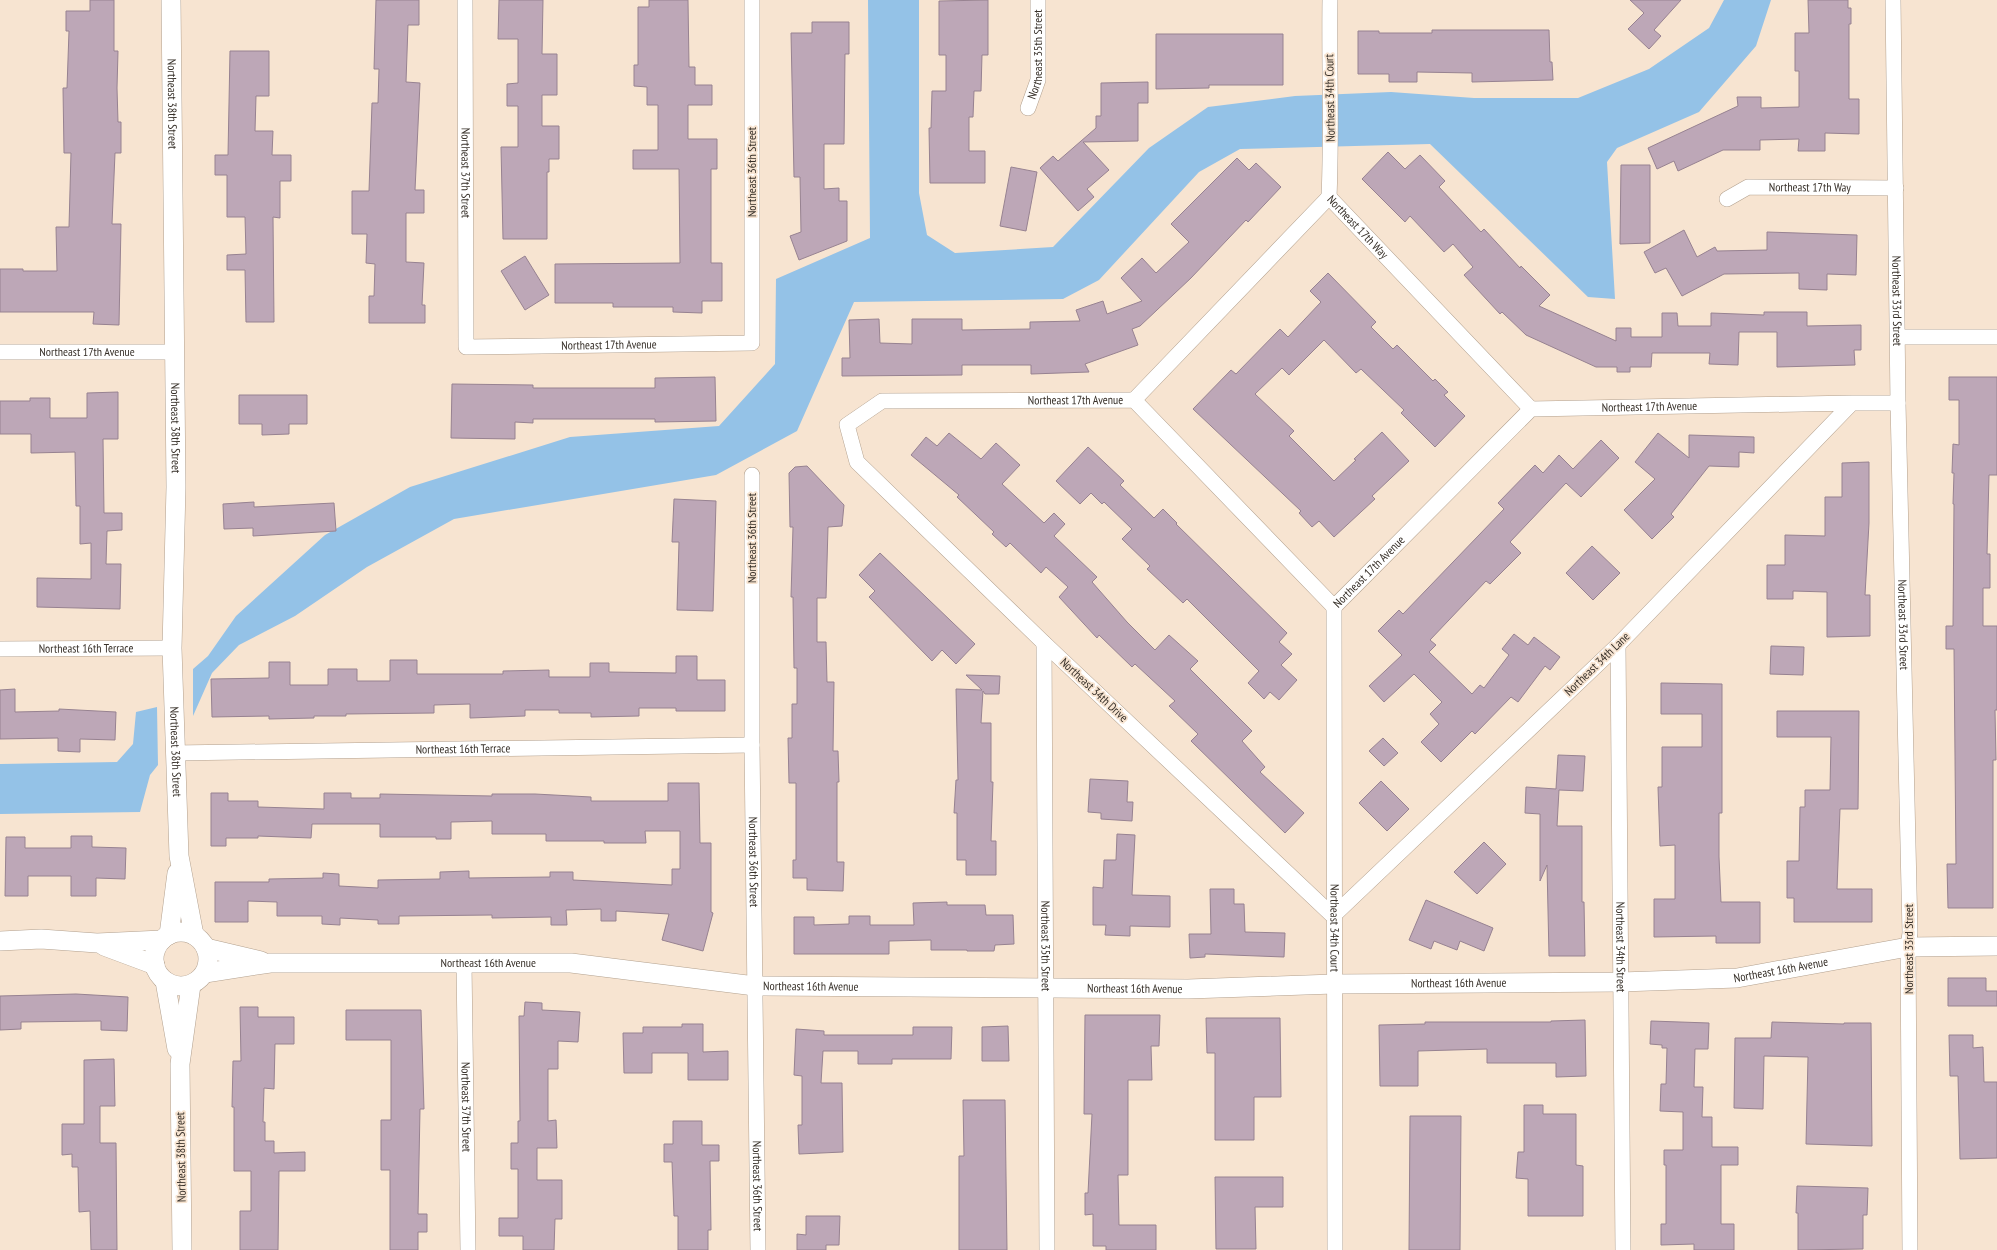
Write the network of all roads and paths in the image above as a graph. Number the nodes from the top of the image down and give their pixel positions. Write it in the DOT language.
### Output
graph roads {
  1 [pos="171,0"];
  2 [pos="465,0"];
  3 [pos="752,0"];
  4 [pos="1038,0"];
  5 [pos="1330,0"];
  6 [pos="1893,0"];
  7 [pos="1028,108"];
  8 [pos="1896,188"];
  9 [pos="1329,197"];
  10 [pos="1727,200"];
  11 [pos="1898,337"];
  12 [pos="1997,337"];
  13 [pos="752,343"];
  14 [pos="466,347"];
  15 [pos="0,352"];
  16 [pos="174,352"];
  17 [pos="1134,400"];
  18 [pos="1852,403"];
  19 [pos="1898,403"];
  20 [pos="1531,408"];
  21 [pos="856,462"];
  22 [pos="752,475"];
  23 [pos="1334,607"];
  24 [pos="1044,643"];
  25 [pos="1618,645"];
  26 [pos="172,648"];
  27 [pos="0,649"];
  28 [pos="752,745"];
  29 [pos="174,753"];
  30 [pos="179,856"];
  31 [pos="1333,916"];
  32 [pos="165,938"];
  33 [pos="0,941"];
  34 [pos="200,941"];
  35 [pos="97,943"];
  36 [pos="1997,946"];
  37 [pos="1908,947"];
  38 [pos="270,964"];
  39 [pos="464,964"];
  40 [pos="160,973"];
  41 [pos="198,979"];
  42 [pos="1621,982"];
  43 [pos="1334,984"];
  44 [pos="755,986"];
  45 [pos="1046,989"];
  46 [pos="180,1064"];
  47 [pos="182,1250"];
  48 [pos="468,1250"];
  49 [pos="758,1250"];
  50 [pos="1048,1250"];
  51 [pos="1335,1250"];
  52 [pos="1623,1250"];
  53 [pos="1910,1250"];
  1 -- 16 [label="street, Northeast 38th Street"];
  2 -- 14 [label="street, Northeast 37th Street"];
  3 -- 13 [label="street, Northeast 36th Street"];
  4 -- 7 [label="street, Northeast 35th Street"];
  5 -- 9 [label="street, Northeast 34th Court"];
  6 -- 8 [label="street, Northeast 33rd Street"];
  8 -- 10 [label="street, Northeast 17th Way"];
  8 -- 11 [label="street, Northeast 33rd Street"];
  9 -- 17 [label="street, Northeast 17th Way"];
  9 -- 20 [label="street, Northeast 17th Way"];
  11 -- 12 [label="street"];
  11 -- 19 [label="street, Northeast 33rd Street"];
  13 -- 14 [label="street, Northeast 17th Avenue"];
  15 -- 16 [label="street, Northeast 17th Avenue"];
  16 -- 26 [label="street, Northeast 38th Street"];
  17 -- 21 [label="street, Northeast 17th Avenue"];
  17 -- 23 [label="street, Northeast 17th Avenue"];
  18 -- 19 [label="street, Northeast 17th Avenue"];
  18 -- 20 [label="street, Northeast 17th Avenue"];
  18 -- 25 [label="street, Northeast 34th Lane"];
  19 -- 37 [label="street, Northeast 33rd Street"];
  20 -- 23 [label="street, Northeast 17th Avenue"];
  21 -- 24 [label="street, Northeast 34th Drive"];
  22 -- 28 [label="street, Northeast 36th Street"];
  23 -- 31 [label="street, Northeast 34th Court"];
  24 -- 31 [label="street, Northeast 34th Drive"];
  24 -- 45 [label="street, Northeast 35th Street"];
  25 -- 31 [label="street, Northeast 34th Lane"];
  25 -- 42 [label="street, Northeast 34th Street"];
  26 -- 27 [label="street, Northeast 16th Terrace"];
  26 -- 29 [label="street, Northeast 38th Street"];
  28 -- 29 [label="street, Northeast 16th Terrace"];
  28 -- 44 [label="street, Northeast 36th Street"];
  29 -- 30 [label="street, Northeast 38th Street"];
  30 -- 32 [label="street, Northeast 38th Street"];
  30 -- 34 [label="street, Northeast 38th Street"];
  31 -- 43 [label="street, Northeast 34th Court"];
  32 -- 34 [label="street"];
  32 -- 35 [label="street"];
  32 -- 40 [label="street"];
  33 -- 35 [label="street"];
  34 -- 38 [label="street, Northeast 16th Avenue"];
  34 -- 41 [label="street"];
  35 -- 40 [label="street"];
  36 -- 37 [label="street, Northeast 16th Avenue"];
  37 -- 42 [label="street, Northeast 16th Avenue"];
  37 -- 53 [label="street, Northeast 33rd Street"];
  38 -- 39 [label="street, Northeast 16th Avenue"];
  38 -- 41 [label="street, Northeast 16th Avenue"];
  39 -- 44 [label="street, Northeast 16th Avenue"];
  39 -- 48 [label="street, Northeast 37th Street"];
  40 -- 41 [label="street"];
  40 -- 46 [label="street, Northeast 38th Street"];
  41 -- 46 [label="street, Northeast 38th Street"];
  42 -- 43 [label="street, Northeast 16th Avenue"];
  42 -- 52 [label="street, Northeast 34th Street"];
  43 -- 45 [label="street, Northeast 16th Avenue"];
  43 -- 51 [label="street, Northeast 34th Court"];
  44 -- 45 [label="street, Northeast 16th Avenue"];
  44 -- 49 [label="street, Northeast 36th Street"];
  45 -- 50 [label="street, Northeast 35th Street"];
  46 -- 47 [label="street, Northeast 38th Street"];
}
